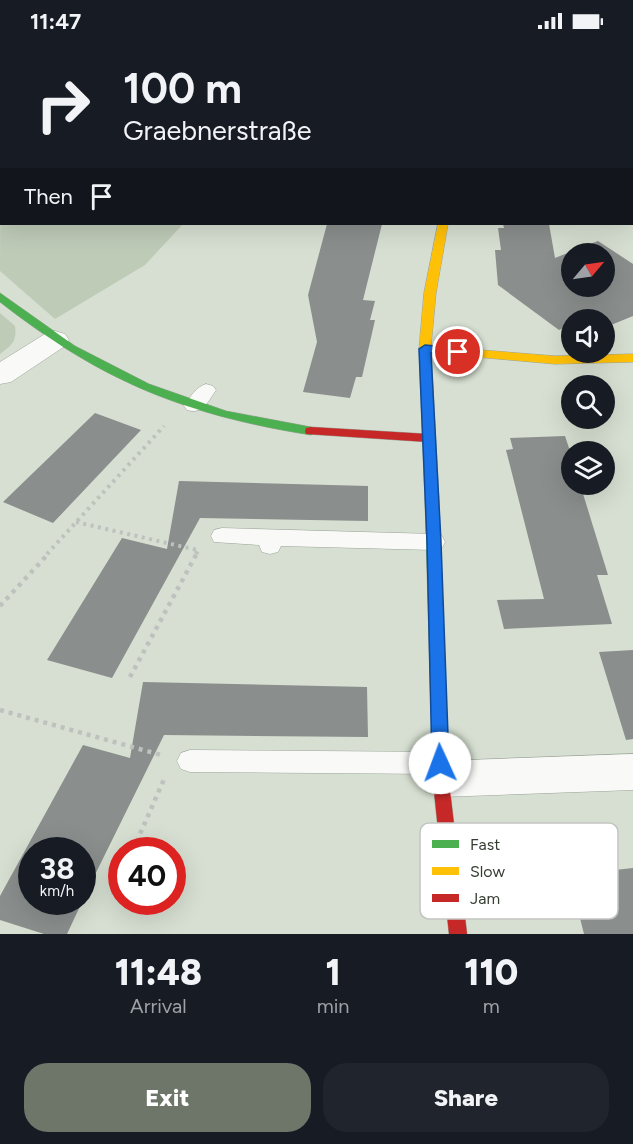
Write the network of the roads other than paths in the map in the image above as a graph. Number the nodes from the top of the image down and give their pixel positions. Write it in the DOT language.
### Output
graph roads {
  1 [pos="443,225"];
  2 [pos="0,296"];
  3 [pos="55,340"];
  4 [pos="425,349"];
  5 [pos="633,358"];
  6 [pos="0,375"];
  7 [pos="206,390"];
  8 [pos="189,405"];
  9 [pos="428,438"];
  10 [pos="222,536"];
  11 [pos="434,542"];
  12 [pos="182,760"];
  13 [pos="441,771"];
  14 [pos="633,772"];
  15 [pos="446,823"];
  16 [pos="456,919"];
  17 [pos="458,934"];
  1 -- 4 [label="street"];
  2 -- 3 [label="street"];
  3 -- 6 [label="street"];
  3 -- 8 [label="street"];
  4 -- 5 [label="street"];
  4 -- 9 [label="street"];
  7 -- 8 [label="lane"];
  8 -- 9 [label="street"];
  9 -- 11 [label="street"];
  10 -- 11 [label="lane"];
  11 -- 13 [label="street"];
  12 -- 13 [label="lane"];
  13 -- 14 [label="street"];
  13 -- 15 [label="street"];
  16 -- 17 [label="street"];
}
